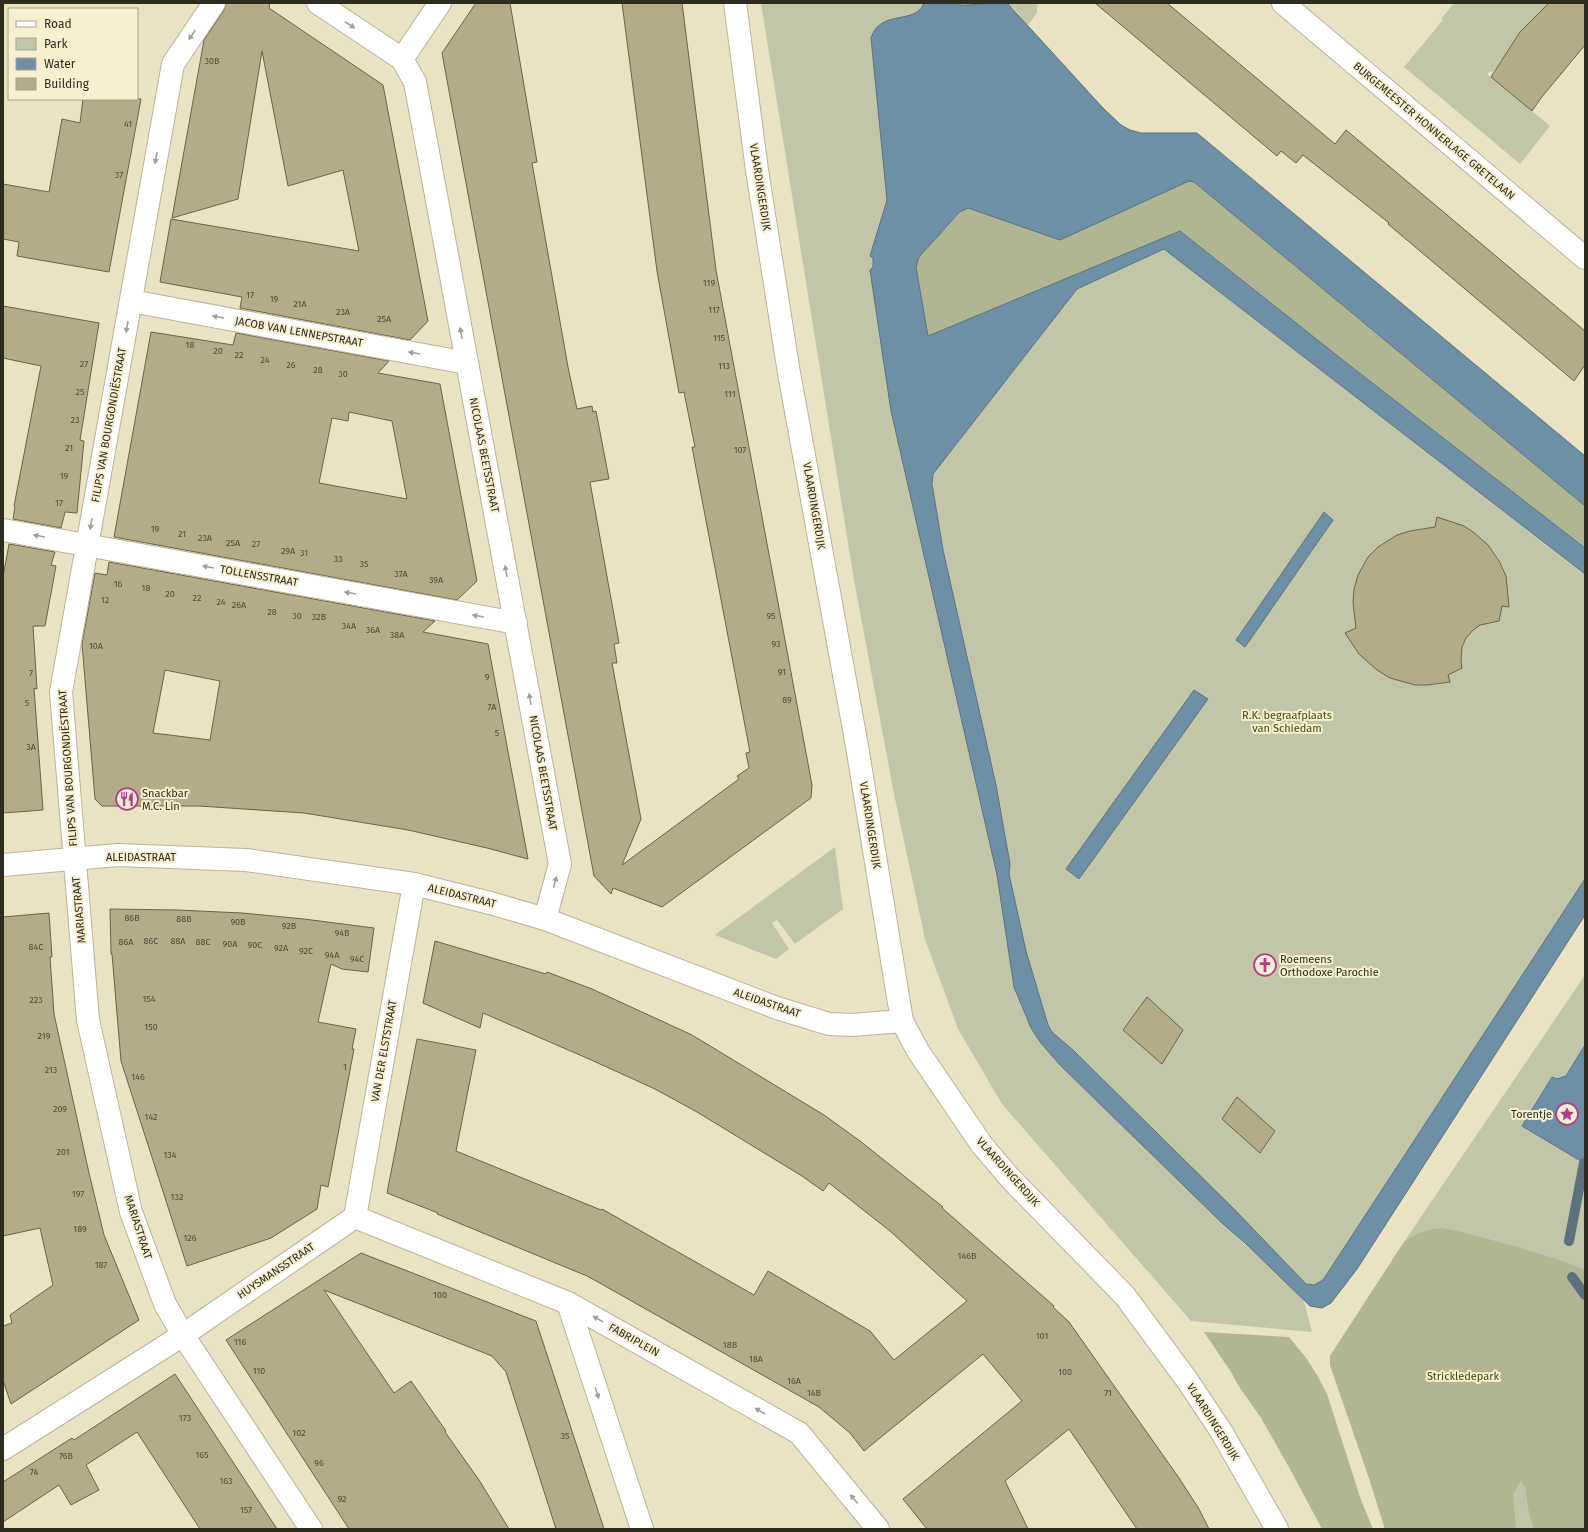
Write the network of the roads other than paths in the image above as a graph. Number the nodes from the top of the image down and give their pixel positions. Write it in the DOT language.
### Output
graph roads {
  1 [pos="214,3"];
  2 [pos="318,3"];
  3 [pos="440,3"];
  4 [pos="735,3"];
  5 [pos="1282,3"];
  6 [pos="402,59"];
  7 [pos="1585,258"];
  8 [pos="131,302"];
  9 [pos="467,363"];
  10 [pos="3,530"];
  11 [pos="87,545"];
  12 [pos="516,623"];
  13 [pos="75,860"];
  14 [pos="3,865"];
  15 [pos="414,884"];
  16 [pos="545,919"];
  17 [pos="902,1021"];
  18 [pos="355,1217"];
  19 [pos="568,1303"];
  20 [pos="183,1335"];
  21 [pos="3,1448"];
  22 [pos="311,1529"];
  23 [pos="642,1529"];
  24 [pos="878,1529"];
  25 [pos="1278,1529"];
  1 -- 8 [label="street, FILIPS VAN BOURGONDIËSTRAAT, one-way"];
  2 -- 6 [label="street, one-way"];
  3 -- 6 [label="street"];
  4 -- 17 [label="street, VLAARDINGERDIJK"];
  5 -- 7 [label="street, BURGEMEESTER HONNERLAGE GRETELAAN"];
  9 -- 6 [label="street, NICOLAAS BEETSSTRAAT, one-way"];
  9 -- 8 [label="street, JACOB VAN LENNEPSTRAAT, one-way"];
  8 -- 11 [label="street, FILIPS VAN BOURGONDIËSTRAAT, one-way"];
  12 -- 9 [label="street, NICOLAAS BEETSSTRAAT, one-way"];
  11 -- 10 [label="street, TOLLENSSTRAAT, one-way"];
  12 -- 11 [label="street, TOLLENSSTRAAT, one-way"];
  11 -- 13 [label="street, FILIPS VAN BOURGONDIËSTRAAT"];
  16 -- 12 [label="street, NICOLAAS BEETSSTRAAT, one-way"];
  13 -- 14 [label="street, ALEIDASTRAAT"];
  13 -- 15 [label="street, ALEIDASTRAAT"];
  13 -- 20 [label="street, MARIASTRAAT"];
  15 -- 16 [label="street, ALEIDASTRAAT"];
  15 -- 18 [label="street, VAN DER ELSTSTRAAT"];
  16 -- 17 [label="street, ALEIDASTRAAT"];
  17 -- 25 [label="street, VLAARDINGERDIJK"];
  18 -- 19 [label="street"];
  18 -- 20 [label="street, HUYSMANSSTRAAT"];
  19 -- 23 [label="street, one-way"];
  24 -- 19 [label="street, FABRIPLEIN, one-way"];
  20 -- 21 [label="street, HUYSMANSSTRAAT"];
  20 -- 22 [label="street, MARIASTRAAT"];
}
